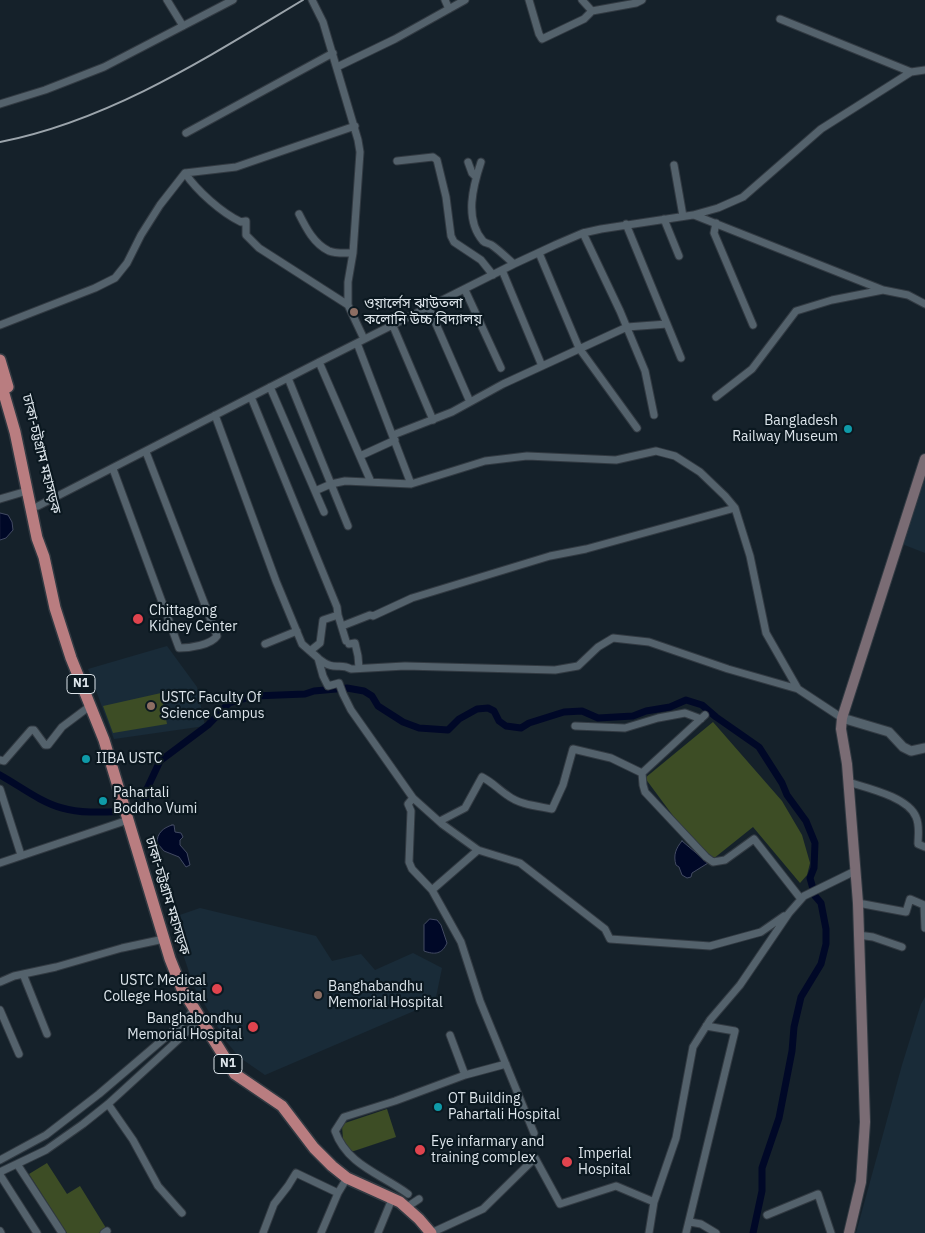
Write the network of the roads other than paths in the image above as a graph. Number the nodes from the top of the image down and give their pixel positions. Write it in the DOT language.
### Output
graph roads {
  1 [pos="167,0"];
  2 [pos="233,0"];
  3 [pos="312,0"];
  4 [pos="445,0"];
  5 [pos="466,0"];
  6 [pos="529,0"];
  7 [pos="582,0"];
  8 [pos="642,0"];
  9 [pos="218,3"];
  10 [pos="449,8"];
  11 [pos="592,11"];
  12 [pos="780,19"];
  13 [pos="183,26"];
  14 [pos="333,53"];
  15 [pos="337,67"];
  16 [pos="925,70"];
  17 [pos="911,72"];
  18 [pos="0,104"];
  19 [pos="355,126"];
  20 [pos="186,133"];
  21 [pos="397,161"];
  22 [pos="468,162"];
  23 [pos="481,162"];
  24 [pos="674,165"];
  25 [pos="185,173"];
  26 [pos="476,176"];
  27 [pos="704,212"];
  28 [pos="299,214"];
  29 [pos="693,215"];
  30 [pos="682,216"];
  31 [pos="664,219"];
  32 [pos="707,220"];
  33 [pos="716,223"];
  34 [pos="626,224"];
  35 [pos="714,232"];
  36 [pos="584,233"];
  37 [pos="539,253"];
  38 [pos="353,254"];
  39 [pos="679,256"];
  40 [pos="514,264"];
  41 [pos="502,270"];
  42 [pos="493,275"];
  43 [pos="465,290"];
  44 [pos="883,290"];
  45 [pos="925,304"];
  46 [pos="348,305"];
  47 [pos="429,308"];
  48 [pos="667,324"];
  49 [pos="0,325"];
  50 [pos="753,325"];
  51 [pos="393,326"];
  52 [pos="627,327"];
  53 [pos="364,339"];
  54 [pos="357,343"];
  55 [pos="580,348"];
  56 [pos="681,358"];
  57 [pos="0,360"];
  58 [pos="319,362"];
  59 [pos="542,366"];
  60 [pos="501,368"];
  61 [pos="288,378"];
  62 [pos="2,385"];
  63 [pos="270,387"];
  64 [pos="252,397"];
  65 [pos="716,397"];
  66 [pos="470,402"];
  67 [pos="215,415"];
  68 [pos="654,415"];
  69 [pos="433,420"];
  70 [pos="637,428"];
  71 [pos="394,438"];
  72 [pos="146,452"];
  73 [pos="360,456"];
  74 [pos="925,459"];
  75 [pos="112,469"];
  76 [pos="371,482"];
  77 [pos="331,484"];
  78 [pos="411,484"];
  79 [pos="27,490"];
  80 [pos="315,491"];
  81 [pos="0,499"];
  82 [pos="38,506"];
  83 [pos="735,508"];
  84 [pos="324,512"];
  85 [pos="348,526"];
  86 [pos="44,557"];
  87 [pos="338,615"];
  88 [pos="342,626"];
  89 [pos="297,631"];
  90 [pos="265,644"];
  91 [pos="310,651"];
  92 [pos="318,658"];
  93 [pos="359,668"];
  94 [pos="798,690"];
  95 [pos="90,706"];
  96 [pos="842,718"];
  97 [pos="575,726"];
  98 [pos="925,748"];
  99 [pos="0,760"];
  100 [pos="642,774"];
  101 [pos="848,782"];
  102 [pos="0,789"];
  103 [pos="413,798"];
  104 [pos="127,815"];
  105 [pos="440,822"];
  106 [pos="925,848"];
  107 [pos="478,850"];
  108 [pos="21,855"];
  109 [pos="0,863"];
  110 [pos="855,871"];
  111 [pos="432,890"];
  112 [pos="803,898"];
  113 [pos="858,903"];
  114 [pos="789,913"];
  115 [pos="925,928"];
  116 [pos="858,935"];
  117 [pos="164,940"];
  118 [pos="902,947"];
  119 [pos="22,974"];
  120 [pos="1,980"];
  121 [pos="0,1010"];
  122 [pos="197,1014"];
  123 [pos="706,1026"];
  124 [pos="47,1034"];
  125 [pos="450,1035"];
  126 [pos="18,1054"];
  127 [pos="506,1064"];
  128 [pos="465,1075"];
  129 [pos="108,1104"];
  130 [pos="534,1133"];
  131 [pos="0,1160"];
  132 [pos="17,1164"];
  133 [pos="0,1173"];
  134 [pos="347,1178"];
  135 [pos="338,1193"];
  136 [pos="408,1194"];
  137 [pos="392,1199"];
  138 [pos="419,1199"];
  139 [pos="654,1202"];
  140 [pos="407,1207"];
  141 [pos="182,1213"];
  142 [pos="767,1215"];
  143 [pos="690,1222"];
  144 [pos="38,1233"];
  145 [pos="62,1233"];
  146 [pos="263,1233"];
  147 [pos="321,1233"];
  148 [pos="378,1233"];
  149 [pos="431,1233"];
  150 [pos="648,1233"];
  151 [pos="686,1233"];
  152 [pos="716,1233"];
  153 [pos="831,1233"];
  154 [pos="849,1233"];
  1 -- 13 [label="street"];
  2 -- 9 [label="street"];
  3 -- 14 [label="street"];
  4 -- 10 [label="street"];
  5 -- 10 [label="street"];
  6 -- 11 [label="street"];
  7 -- 11 [label="street"];
  8 -- 11 [label="street"];
  9 -- 13 [label="street"];
  10 -- 15 [label="street"];
  12 -- 17 [label="street"];
  13 -- 18 [label="street"];
  14 -- 15 [label="street"];
  14 -- 20 [label="street"];
  15 -- 19 [label="street"];
  16 -- 17 [label="street"];
  17 -- 27 [label="street"];
  19 -- 25 [label="street"];
  19 -- 38 [label="street"];
  21 -- 42 [label="street"];
  22 -- 26 [label="street"];
  23 -- 26 [label="street"];
  24 -- 30 [label="street"];
  25 -- 46 [label="street"];
  25 -- 49 [label="street"];
  26 -- 40 [label="street"];
  27 -- 29 [label="street"];
  27 -- 32 [label="street"];
  28 -- 38 [label="street"];
  29 -- 30 [label="street"];
  29 -- 32 [label="street"];
  30 -- 31 [label="street"];
  31 -- 34 [label="street"];
  31 -- 39 [label="street"];
  32 -- 33 [label="street"];
  32 -- 35 [label="street"];
  33 -- 35 [label="street"];
  33 -- 44 [label="street"];
  34 -- 36 [label="street"];
  34 -- 48 [label="street"];
  35 -- 50 [label="street"];
  36 -- 37 [label="street"];
  36 -- 52 [label="street"];
  37 -- 40 [label="street"];
  37 -- 55 [label="street"];
  38 -- 46 [label="street"];
  40 -- 41 [label="street"];
  41 -- 42 [label="street"];
  41 -- 59 [label="street"];
  42 -- 43 [label="street"];
  43 -- 47 [label="street"];
  43 -- 60 [label="street"];
  44 -- 45 [label="street"];
  44 -- 65 [label="street"];
  46 -- 53 [label="street"];
  47 -- 51 [label="street"];
  47 -- 66 [label="street"];
  48 -- 52 [label="street"];
  48 -- 56 [label="street"];
  51 -- 53 [label="street"];
  51 -- 69 [label="street"];
  52 -- 55 [label="street"];
  52 -- 68 [label="street"];
  53 -- 54 [label="street"];
  54 -- 58 [label="street"];
  54 -- 71 [label="street"];
  55 -- 59 [label="street"];
  55 -- 70 [label="street"];
  57 -- 62 [label="highway, ঢাকা-চট্টগ্রাম মহাসড়ক / N1"];
  58 -- 61 [label="street"];
  58 -- 73 [label="street"];
  59 -- 66 [label="street"];
  61 -- 63 [label="street"];
  61 -- 77 [label="street"];
  62 -- 79 [label="highway, ঢাকা-চট্টগ্রাম মহাসড়ক / N1"];
  62 -- 82 [label="highway, ঢাকা-চট্টগ্রাম মহাসড়ক / N1"];
  63 -- 64 [label="street"];
  63 -- 80 [label="street"];
  64 -- 67 [label="street"];
  64 -- 87 [label="street"];
  66 -- 69 [label="street"];
  67 -- 72 [label="street"];
  67 -- 89 [label="street"];
  69 -- 71 [label="street"];
  71 -- 73 [label="street"];
  71 -- 78 [label="street"];
  72 -- 75 [label="street"];
  72 -- 75 [label="street"];
  73 -- 76 [label="street"];
  74 -- 96 [label="main road"];
  75 -- 82 [label="street"];
  76 -- 77 [label="street"];
  76 -- 78 [label="street"];
  77 -- 80 [label="street"];
  77 -- 85 [label="street"];
  78 -- 83 [label="street"];
  79 -- 81 [label="street"];
  79 -- 86 [label="highway, ঢাকা-চট্টগ্রাম মহাসড়ক / N1"];
  80 -- 84 [label="street"];
  82 -- 86 [label="highway, ঢাকা-চট্টগ্রাম মহাসড়ক / N1"];
  83 -- 88 [label="street"];
  83 -- 94 [label="street"];
  86 -- 95 [label="highway, ঢাকা-চট্টগ্রাম মহাসড়ক / N1"];
  87 -- 88 [label="street"];
  87 -- 91 [label="street"];
  88 -- 93 [label="street"];
  89 -- 90 [label="street"];
  89 -- 91 [label="street"];
  91 -- 92 [label="street"];
  92 -- 93 [label="street"];
  92 -- 103 [label="street"];
  93 -- 94 [label="street"];
  94 -- 96 [label="street"];
  95 -- 99 [label="street"];
  95 -- 104 [label="highway, ঢাকা-চট্টগ্রাম মহাসড়ক / N1"];
  96 -- 98 [label="street"];
  96 -- 101 [label="main road"];
  97 -- 100 [label="street"];
  100 -- 105 [label="street"];
  100 -- 112 [label="street"];
  101 -- 106 [label="street"];
  101 -- 110 [label="main road"];
  102 -- 108 [label="street"];
  103 -- 105 [label="street"];
  103 -- 111 [label="street"];
  104 -- 108 [label="street"];
  104 -- 117 [label="highway, ঢাকা-চট্টগ্রাম মহাসড়ক / N1"];
  105 -- 107 [label="street"];
  107 -- 111 [label="street"];
  107 -- 114 [label="street"];
  108 -- 109 [label="street"];
  110 -- 112 [label="street"];
  110 -- 113 [label="main road"];
  111 -- 127 [label="street"];
  112 -- 114 [label="street"];
  113 -- 115 [label="street"];
  113 -- 116 [label="main road"];
  114 -- 123 [label="street"];
  116 -- 118 [label="street"];
  116 -- 154 [label="main road"];
  117 -- 119 [label="street"];
  117 -- 122 [label="highway, ঢাকা-চট্টগ্রাম মহাসড়ক / N1"];
  119 -- 120 [label="street"];
  119 -- 124 [label="street"];
  121 -- 126 [label="street"];
  122 -- 129 [label="street"];
  122 -- 131 [label="street"];
  122 -- 134 [label="highway, ঢাকা-চট্টগ্রাম মহাসড়ক / N1"];
  123 -- 139 [label="street"];
  123 -- 143 [label="street"];
  125 -- 128 [label="street"];
  127 -- 128 [label="street"];
  127 -- 130 [label="street"];
  128 -- 136 [label="street"];
  129 -- 132 [label="street"];
  129 -- 141 [label="street"];
  132 -- 133 [label="street"];
  132 -- 145 [label="street"];
  133 -- 144 [label="street"];
  134 -- 135 [label="street"];
  134 -- 137 [label="highway, ঢাকা-চট্টগ্রাম মহাসড়ক / N1"];
  135 -- 146 [label="street"];
  135 -- 147 [label="street"];
  137 -- 140 [label="highway, ঢাকা-চট্টগ্রাম মহাসড়ক / N1"];
  137 -- 148 [label="street"];
  138 -- 140 [label="street"];
  139 -- 149 [label="street"];
  139 -- 150 [label="street"];
  140 -- 149 [label="highway, ঢাকা-চট্টগ্রাম মহাসড়ক / N1"];
  142 -- 153 [label="street"];
  143 -- 151 [label="street"];
  143 -- 152 [label="street"];
}
